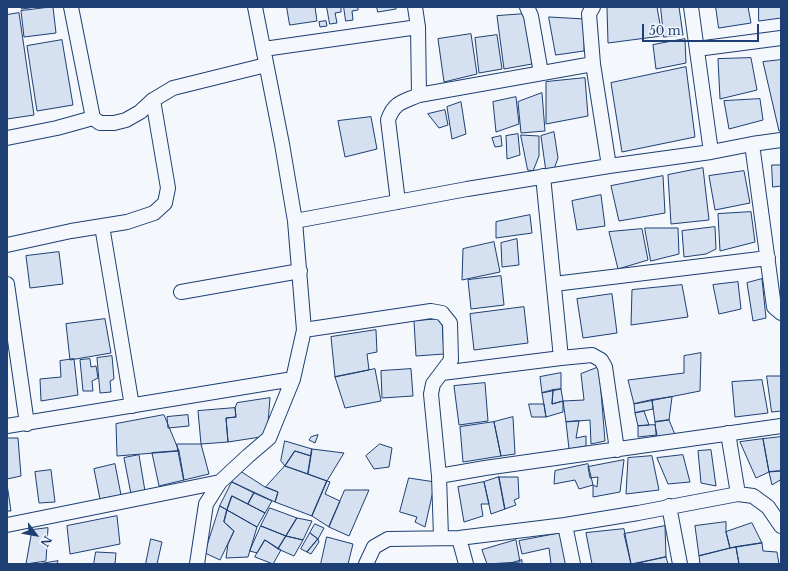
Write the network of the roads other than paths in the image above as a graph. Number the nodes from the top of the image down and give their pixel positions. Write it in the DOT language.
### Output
graph roads {
  1 [pos="72,7"];
  2 [pos="255,7"];
  3 [pos="415,7"];
  4 [pos="527,7"];
  5 [pos="593,7"];
  6 [pos="691,7"];
  7 [pos="418,27"];
  8 [pos="781,38"];
  9 [pos="264,49"];
  10 [pos="697,49"];
  11 [pos="593,64"];
  12 [pos="266,65"];
  13 [pos="541,73"];
  14 [pos="419,95"];
  15 [pos="152,100"];
  16 [pos="93,118"];
  17 [pos="7,138"];
  18 [pos="781,140"];
  19 [pos="752,144"];
  20 [pos="711,152"];
  21 [pos="609,166"];
  22 [pos="543,176"];
  23 [pos="398,202"];
  24 [pos="295,221"];
  25 [pos="102,226"];
  26 [pos="7,245"];
  27 [pos="768,258"];
  28 [pos="300,271"];
  29 [pos="7,284"];
  30 [pos="554,284"];
  31 [pos="181,292"];
  32 [pos="781,313"];
  33 [pos="304,330"];
  34 [pos="561,358"];
  35 [pos="442,373"];
  36 [pos="293,379"];
  37 [pos="132,406"];
  38 [pos="27,424"];
  39 [pos="7,426"];
  40 [pos="781,426"];
  41 [pos="728,433"];
  42 [pos="617,450"];
  43 [pos="439,476"];
  44 [pos="220,482"];
  45 [pos="738,494"];
  46 [pos="669,506"];
  47 [pos="7,525"];
  48 [pos="565,525"];
  49 [pos="781,525"];
  50 [pos="441,537"];
  51 [pos="459,538"];
  52 [pos="197,564"];
  53 [pos="366,564"];
  54 [pos="466,564"];
  55 [pos="574,564"];
  56 [pos="680,564"];
  1 -- 16 [label="street"];
  2 -- 9 [label="street"];
  3 -- 7 [label="street"];
  4 -- 13 [label="street"];
  5 -- 11 [label="street"];
  6 -- 10 [label="street"];
  7 -- 9 [label="street"];
  7 -- 14 [label="street"];
  8 -- 10 [label="street"];
  9 -- 12 [label="street"];
  10 -- 20 [label="street"];
  11 -- 13 [label="street"];
  11 -- 21 [label="street"];
  12 -- 15 [label="street"];
  12 -- 24 [label="street"];
  13 -- 14 [label="street"];
  14 -- 23 [label="street"];
  15 -- 16 [label="street"];
  15 -- 25 [label="street"];
  16 -- 17 [label="street"];
  18 -- 19 [label="street"];
  19 -- 20 [label="street"];
  19 -- 27 [label="street"];
  20 -- 21 [label="street"];
  21 -- 22 [label="street"];
  22 -- 23 [label="street"];
  22 -- 30 [label="street"];
  23 -- 24 [label="street"];
  24 -- 28 [label="street"];
  25 -- 26 [label="street"];
  25 -- 37 [label="street"];
  27 -- 30 [label="street"];
  27 -- 32 [label="street"];
  28 -- 31 [label="street"];
  28 -- 33 [label="street"];
  29 -- 38 [label="street"];
  30 -- 34 [label="street"];
  33 -- 35 [label="street"];
  33 -- 36 [label="street"];
  34 -- 35 [label="street"];
  34 -- 42 [label="street"];
  35 -- 43 [label="street"];
  36 -- 37 [label="street"];
  36 -- 44 [label="street"];
  37 -- 38 [label="street"];
  38 -- 39 [label="street"];
  40 -- 41 [label="street"];
  41 -- 42 [label="street"];
  41 -- 45 [label="street"];
  42 -- 43 [label="street"];
  43 -- 50 [label="street"];
  44 -- 47 [label="street"];
  44 -- 52 [label="street"];
  45 -- 46 [label="street"];
  45 -- 49 [label="street"];
  46 -- 48 [label="street"];
  46 -- 56 [label="street"];
  48 -- 51 [label="street"];
  48 -- 55 [label="street"];
  50 -- 51 [label="street"];
  50 -- 53 [label="street"];
  51 -- 54 [label="street"];
}
